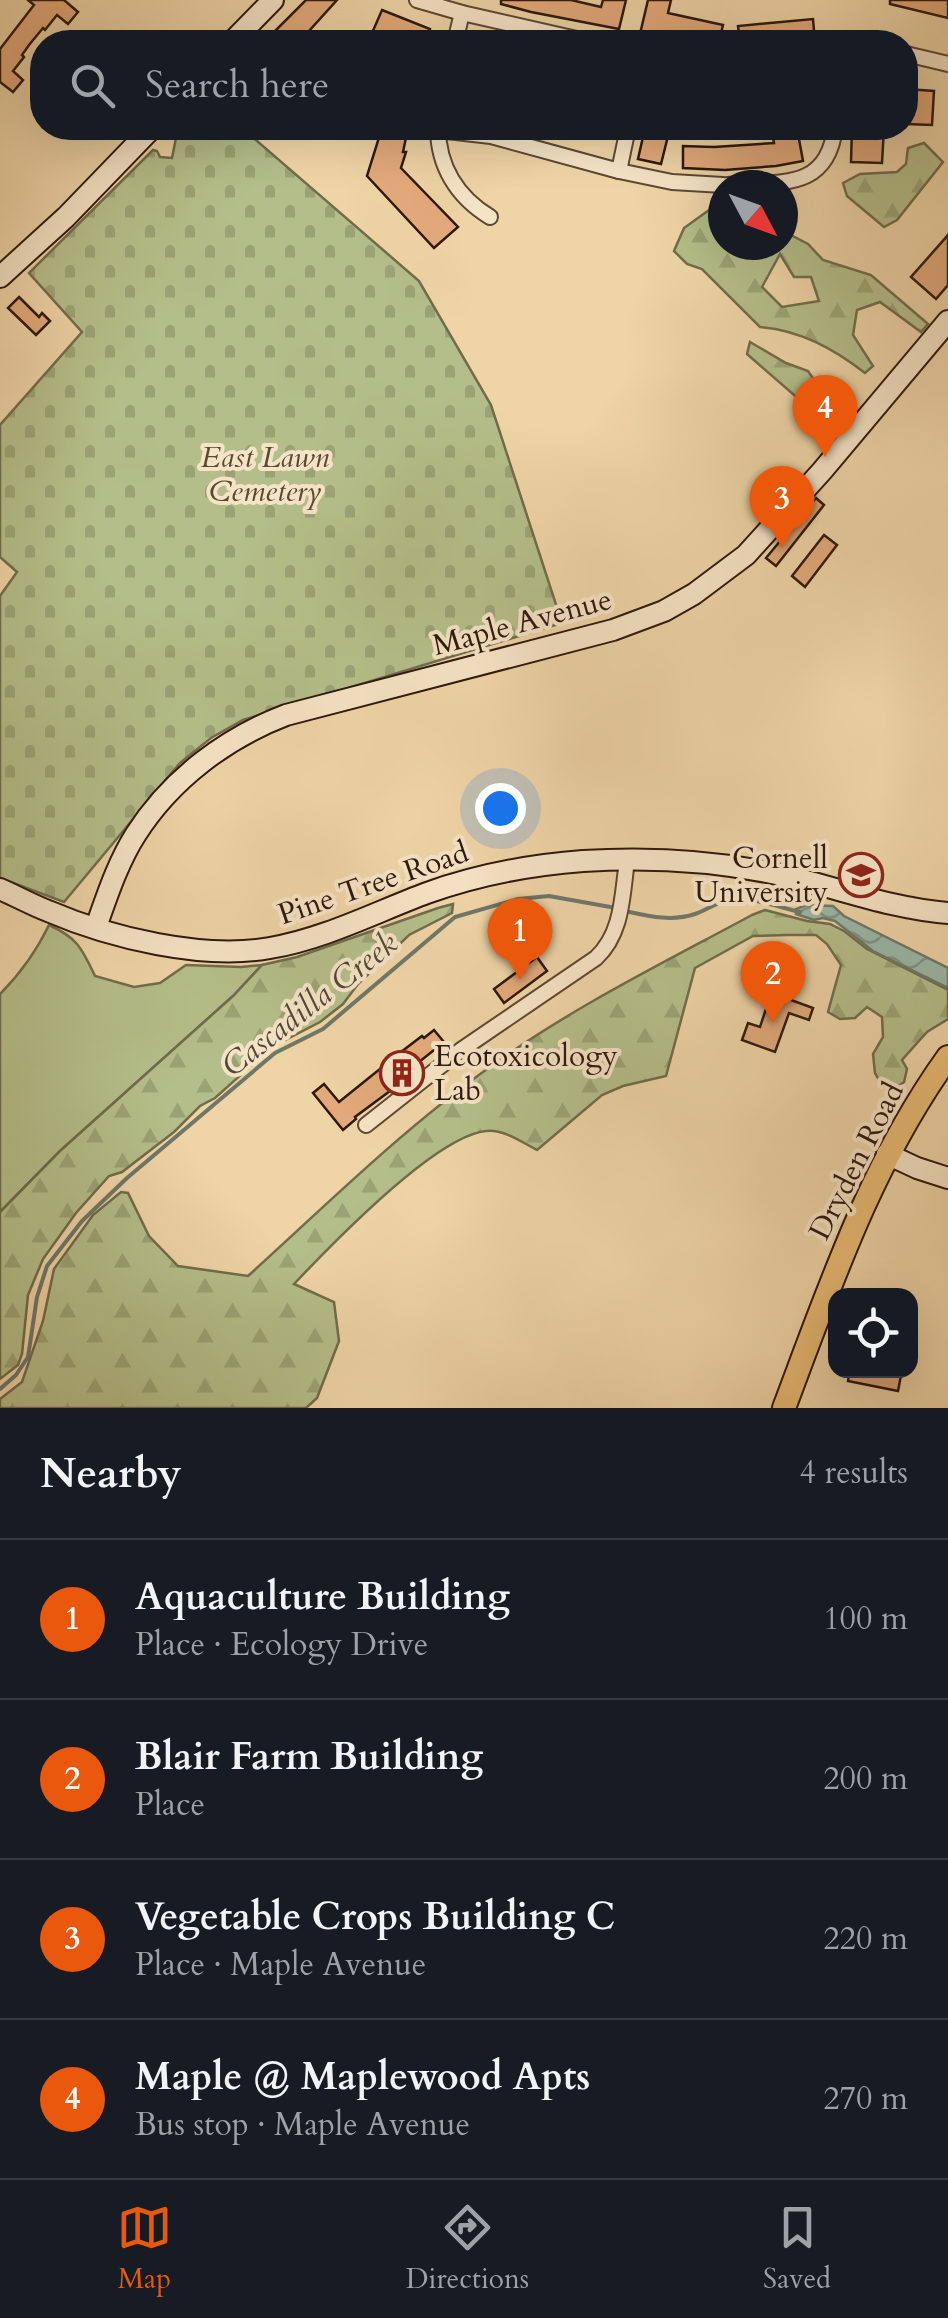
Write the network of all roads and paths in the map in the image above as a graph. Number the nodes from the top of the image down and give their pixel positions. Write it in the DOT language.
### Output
graph roads {
  1 [pos="273,0"];
  2 [pos="417,0"];
  3 [pos="462,13"];
  4 [pos="244,30"];
  5 [pos="458,30"];
  6 [pos="537,30"];
  7 [pos="918,57"];
  8 [pos="948,64"];
  9 [pos="140,140"];
  10 [pos="439,140"];
  11 [pos="506,140"];
  12 [pos="625,140"];
  13 [pos="834,140"];
  14 [pos="619,171"];
  15 [pos="798,178"];
  16 [pos="708,184"];
  17 [pos="490,217"];
  18 [pos="0,277"];
  19 [pos="948,320"];
  20 [pos="627,861"];
  21 [pos="0,889"];
  22 [pos="948,913"];
  23 [pos="96,927"];
  24 [pos="948,1057"];
  25 [pos="366,1124"];
  26 [pos="887,1154"];
  27 [pos="948,1178"];
  28 [pos="784,1408"];
  1 -- 4 [label="street"];
  2 -- 3 [label="street"];
  3 -- 5 [label="street"];
  3 -- 6 [label="street"];
  7 -- 8 [label="street"];
  9 -- 18 [label="street"];
  10 -- 17 [label="street"];
  11 -- 14 [label="street"];
  12 -- 14 [label="street"];
  13 -- 15 [label="street"];
  14 -- 16 [label="street"];
  19 -- 23 [label="street, Maple Avenue"];
  20 -- 22 [label="street, Pine Tree Road"];
  20 -- 23 [label="street, Pine Tree Road"];
  20 -- 25 [label="street"];
  21 -- 23 [label="street, Pine Tree Road"];
  24 -- 26 [label="main road, Dryden Road"];
  26 -- 27 [label="street"];
  26 -- 28 [label="main road, Dryden Road"];
}
